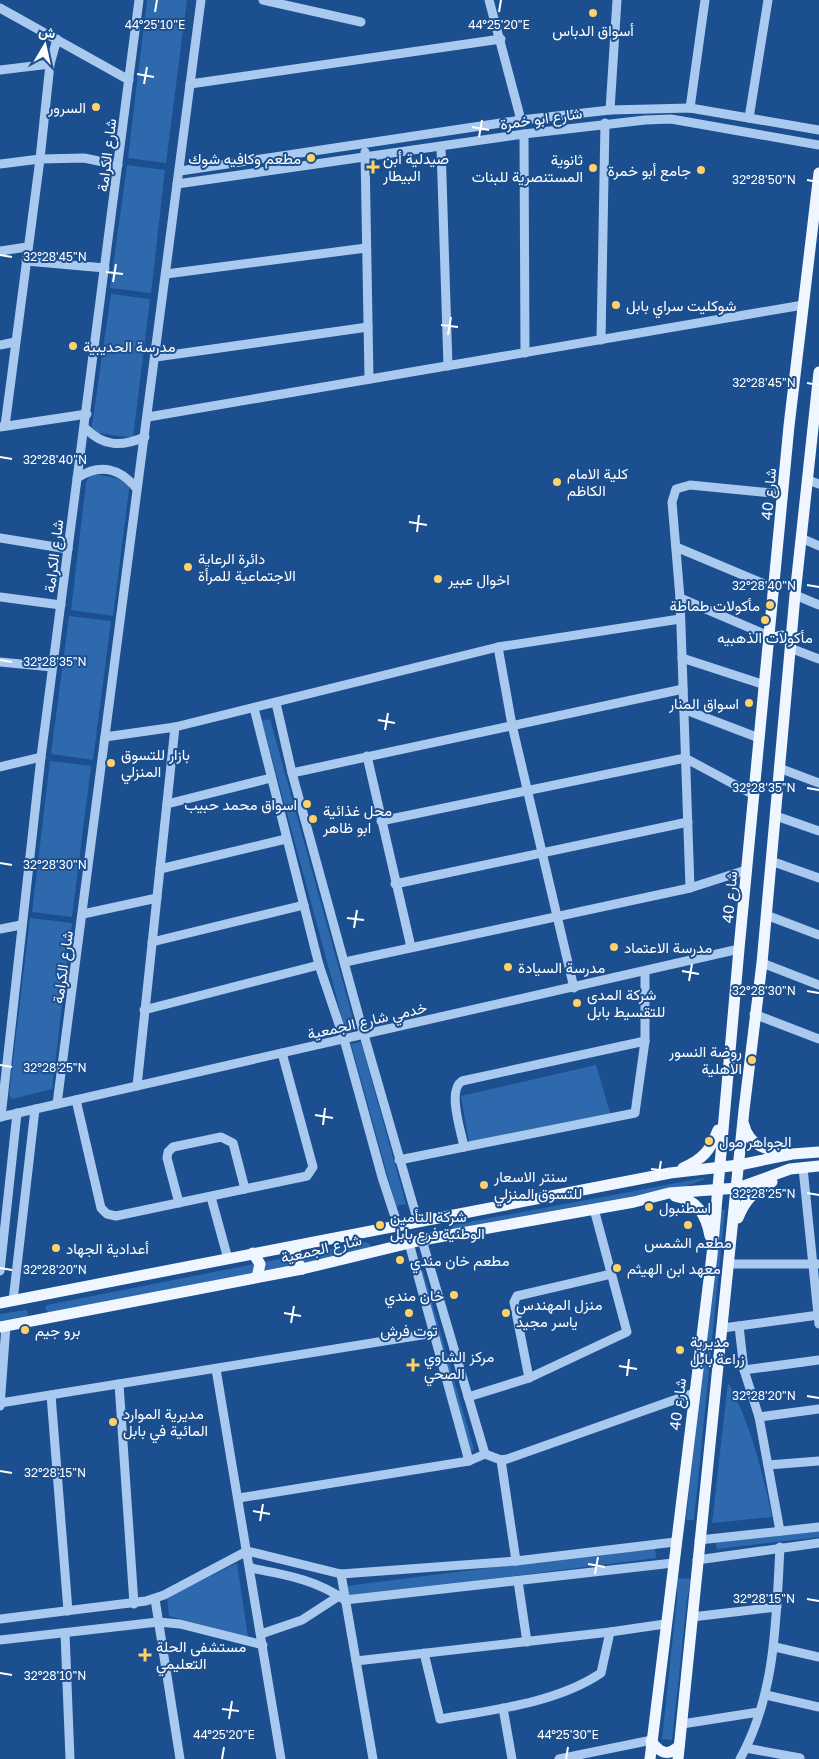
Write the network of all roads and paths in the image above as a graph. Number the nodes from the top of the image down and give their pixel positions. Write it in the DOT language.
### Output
graph roads {
  1 [pos="138,0"];
  2 [pos="201,0"];
  3 [pos="263,0"];
  4 [pos="489,0"];
  5 [pos="617,0"];
  6 [pos="705,0"];
  7 [pos="768,0"];
  8 [pos="0,8"];
  9 [pos="360,22"];
  10 [pos="501,39"];
  11 [pos="57,40"];
  12 [pos="50,64"];
  13 [pos="0,70"];
  14 [pos="129,80"];
  15 [pos="190,84"];
  16 [pos="690,108"];
  17 [pos="614,110"];
  18 [pos="749,118"];
  19 [pos="521,120"];
  20 [pos="605,123"];
  21 [pos="619,123"];
  22 [pos="819,130"];
  23 [pos="524,134"];
  24 [pos="366,145"];
  25 [pos="819,145"];
  26 [pos="441,147"];
  27 [pos="364,158"];
  28 [pos="40,159"];
  29 [pos="0,164"];
  30 [pos="118,165"];
  31 [pos="180,171"];
  32 [pos="819,174"];
  33 [pos="177,184"];
  34 [pos="27,246"];
  35 [pos="366,248"];
  36 [pos="0,251"];
  37 [pos="26,261"];
  38 [pos="105,268"];
  39 [pos="166,274"];
  40 [pos="803,305"];
  41 [pos="368,327"];
  42 [pos="601,340"];
  43 [pos="15,342"];
  44 [pos="0,344"];
  45 [pos="525,353"];
  46 [pos="156,357"];
  47 [pos="448,366"];
  48 [pos="819,372"];
  49 [pos="369,379"];
  50 [pos="87,414"];
  51 [pos="148,416"];
  52 [pos="2,426"];
  53 [pos="85,428"];
  54 [pos="145,437"];
  55 [pos="78,478"];
  56 [pos="814,482"];
  57 [pos="136,488"];
  58 [pos="782,494"];
  59 [pos="0,538"];
  60 [pos="801,538"];
  61 [pos="819,546"];
  62 [pos="676,547"];
  63 [pos="68,549"];
  64 [pos="774,588"];
  65 [pos="795,595"];
  66 [pos="0,597"];
  67 [pos="680,598"];
  68 [pos="61,605"];
  69 [pos="819,606"];
  70 [pos="772,610"];
  71 [pos="794,615"];
  72 [pos="680,619"];
  73 [pos="769,637"];
  74 [pos="791,645"];
  75 [pos="498,647"];
  76 [pos="682,658"];
  77 [pos="819,659"];
  78 [pos="0,662"];
  79 [pos="52,667"];
  80 [pos="765,685"];
  81 [pos="683,690"];
  82 [pos="276,703"];
  83 [pos="254,708"];
  84 [pos="684,709"];
  85 [pos="512,725"];
  86 [pos="175,727"];
  87 [pos="105,738"];
  88 [pos="759,738"];
  89 [pos="367,756"];
  90 [pos="41,757"];
  91 [pos="685,758"];
  92 [pos="0,767"];
  93 [pos="779,768"];
  94 [pos="292,773"];
  95 [pos="271,778"];
  96 [pos="819,783"];
  97 [pos="527,790"];
  98 [pos="754,794"];
  99 [pos="167,804"];
  100 [pos="776,816"];
  101 [pos="381,821"];
  102 [pos="688,822"];
  103 [pos="819,831"];
  104 [pos="286,839"];
  105 [pos="542,852"];
  106 [pos="771,861"];
  107 [pos="160,869"];
  108 [pos="746,870"];
  109 [pos="819,878"];
  110 [pos="395,884"];
  111 [pos="690,888"];
  112 [pos="157,898"];
  113 [pos="304,905"];
  114 [pos="83,914"];
  115 [pos="558,914"];
  116 [pos="766,915"];
  117 [pos="21,925"];
  118 [pos="0,929"];
  119 [pos="819,934"];
  120 [pos="152,942"];
  121 [pos="411,947"];
  122 [pos="739,949"];
  123 [pos="345,962"];
  124 [pos="762,963"];
  125 [pos="319,965"];
  126 [pos="645,971"];
  127 [pos="819,985"];
  128 [pos="574,988"];
  129 [pos="144,1010"];
  130 [pos="754,1014"];
  131 [pos="364,1034"];
  132 [pos="344,1039"];
  133 [pos="819,1039"];
  134 [pos="645,1041"];
  135 [pos="282,1053"];
  136 [pos="137,1086"];
  137 [pos="76,1100"];
  138 [pos="57,1104"];
  139 [pos="35,1109"];
  140 [pos="744,1110"];
  141 [pos="17,1113"];
  142 [pos="724,1115"];
  143 [pos="0,1117"];
  144 [pos="464,1147"];
  145 [pos="819,1152"];
  146 [pos="792,1154"];
  147 [pos="399,1160"];
  148 [pos="739,1165"];
  149 [pos="719,1166"];
  150 [pos="819,1166"];
  151 [pos="803,1168"];
  152 [pos="790,1169"];
  153 [pos="670,1173"];
  154 [pos="738,1188"];
  155 [pos="245,1189"];
  156 [pos="717,1190"];
  157 [pos="669,1193"];
  158 [pos="211,1197"];
  159 [pos="179,1203"];
  160 [pos="594,1209"];
  161 [pos="418,1222"];
  162 [pos="398,1226"];
  163 [pos="383,1229"];
  164 [pos="367,1232"];
  165 [pos="422,1240"];
  166 [pos="408,1243"];
  167 [pos="296,1246"];
  168 [pos="389,1248"];
  169 [pos="730,1248"];
  170 [pos="373,1252"];
  171 [pos="253,1253"];
  172 [pos="712,1255"];
  173 [pos="228,1259"];
  174 [pos="728,1264"];
  175 [pos="815,1264"];
  176 [pos="302,1269"];
  177 [pos="0,1271"];
  178 [pos="611,1274"];
  179 [pos="257,1277"];
  180 [pos="15,1288"];
  181 [pos="0,1296"];
  182 [pos="13,1301"];
  183 [pos="0,1303"];
  184 [pos="819,1318"];
  185 [pos="739,1326"];
  186 [pos="3,1327"];
  187 [pos="723,1328"];
  188 [pos="434,1333"];
  189 [pos="819,1360"];
  190 [pos="216,1369"];
  191 [pos="744,1370"];
  192 [pos="528,1378"];
  193 [pos="119,1384"];
  194 [pos="694,1393"];
  195 [pos="51,1394"];
  196 [pos="468,1398"];
  197 [pos="0,1402"];
  198 [pos="0,1407"];
  199 [pos="819,1409"];
  200 [pos="759,1418"];
  201 [pos="689,1433"];
  202 [pos="710,1435"];
  203 [pos="484,1454"];
  204 [pos="502,1460"];
  205 [pos="469,1461"];
  206 [pos="819,1461"];
  207 [pos="768,1466"];
  208 [pos="239,1498"];
  209 [pos="819,1527"];
  210 [pos="780,1531"];
  211 [pos="699,1540"];
  212 [pos="675,1542"];
  213 [pos="819,1543"];
  214 [pos="780,1548"];
  215 [pos="247,1551"];
  216 [pos="697,1560"];
  217 [pos="516,1561"];
  218 [pos="672,1563"];
  219 [pos="251,1568"];
  220 [pos="341,1574"];
  221 [pos="518,1581"];
  222 [pos="342,1598"];
  223 [pos="156,1599"];
  224 [pos="134,1604"];
  225 [pos="777,1607"];
  226 [pos="68,1611"];
  227 [pos="692,1617"];
  228 [pos="0,1618"];
  229 [pos="158,1622"];
  230 [pos="665,1624"];
  231 [pos="65,1632"];
  232 [pos="610,1632"];
  233 [pos="261,1634"];
  234 [pos="0,1640"];
  235 [pos="527,1642"];
  236 [pos="263,1645"];
  237 [pos="775,1647"];
  238 [pos="424,1653"];
  239 [pos="819,1657"];
  240 [pos="356,1661"];
  241 [pos="766,1696"];
  242 [pos="819,1707"];
  243 [pos="504,1708"];
  244 [pos="759,1712"];
  245 [pos="682,1724"];
  246 [pos="652,1740"];
  247 [pos="679,1746"];
  248 [pos="746,1748"];
  249 [pos="800,1758"];
  250 [pos="70,1759"];
  251 [pos="180,1759"];
  252 [pos="281,1759"];
  253 [pos="372,1759"];
  254 [pos="512,1759"];
  255 [pos="558,1759"];
  256 [pos="650,1759"];
  257 [pos="678,1759"];
  258 [pos="740,1759"];
  1 -- 14 [label="street, شارع الكرامة"];
  2 -- 15 [label="street, شارع الكرامة"];
  3 -- 9 [label="street"];
  4 -- 10 [label="street"];
  5 -- 17 [label="street"];
  6 -- 16 [label="street"];
  7 -- 18 [label="street"];
  8 -- 11 [label="street"];
  10 -- 15 [label="street"];
  10 -- 19 [label="street"];
  11 -- 12 [label="street"];
  11 -- 14 [label="street"];
  12 -- 13 [label="street"];
  12 -- 28 [label="street"];
  14 -- 30 [label="street, شارع الكرامة"];
  15 -- 31 [label="street, شارع الكرامة"];
  16 -- 17 [label="street, شارع ابو خمرة"];
  16 -- 18 [label="street, شارع ابو خمرة"];
  17 -- 19 [label="street, شارع ابو خمرة"];
  17 -- 21 [label="street"];
  18 -- 22 [label="street, شارع ابو خمرة"];
  19 -- 24 [label="street, شارع ابو خمرة"];
  20 -- 21 [label="street, شارع ابو خمرة"];
  20 -- 23 [label="street, شارع ابو خمرة"];
  20 -- 42 [label="street"];
  21 -- 25 [label="street, شارع ابو خمرة"];
  23 -- 26 [label="street, شارع ابو خمرة"];
  23 -- 45 [label="street"];
  24 -- 27 [label="street"];
  24 -- 31 [label="street, شارع ابو خمرة"];
  26 -- 27 [label="street, شارع ابو خمرة"];
  26 -- 47 [label="street"];
  27 -- 33 [label="street, شارع ابو خمرة"];
  27 -- 35 [label="street"];
  28 -- 29 [label="street"];
  28 -- 30 [label="street"];
  28 -- 34 [label="street"];
  30 -- 38 [label="street, شارع الكرامة"];
  31 -- 33 [label="street, شارع الكرامة"];
  32 -- 40 [label="main road, شارع 40"];
  33 -- 39 [label="street, شارع الكرامة"];
  34 -- 36 [label="street"];
  34 -- 37 [label="street"];
  35 -- 39 [label="street"];
  35 -- 41 [label="street"];
  37 -- 38 [label="street"];
  37 -- 43 [label="street"];
  38 -- 50 [label="street, شارع الكرامة"];
  39 -- 46 [label="street, شارع الكرامة"];
  40 -- 42 [label="street"];
  40 -- 58 [label="main road, شارع 40"];
  41 -- 46 [label="street"];
  41 -- 49 [label="street"];
  42 -- 45 [label="street"];
  43 -- 44 [label="street"];
  43 -- 52 [label="street"];
  45 -- 47 [label="street"];
  46 -- 51 [label="street, شارع الكرامة"];
  47 -- 49 [label="street"];
  48 -- 56 [label="main road"];
  49 -- 51 [label="street"];
  50 -- 52 [label="street"];
  50 -- 53 [label="street, شارع الكرامة"];
  51 -- 54 [label="street, شارع الكرامة"];
  53 -- 54 [label="street"];
  53 -- 55 [label="street, شارع الكرامة"];
  54 -- 57 [label="street, شارع الكرامة"];
  55 -- 57 [label="street"];
  55 -- 63 [label="street, شارع الكرامة"];
  56 -- 60 [label="main road"];
  57 -- 87 [label="street, شارع الكرامة"];
  58 -- 62 [label="street"];
  58 -- 64 [label="main road, شارع 40"];
  59 -- 63 [label="street"];
  60 -- 61 [label="street"];
  60 -- 65 [label="main road"];
  62 -- 64 [label="street"];
  62 -- 67 [label="street"];
  63 -- 68 [label="street, شارع الكرامة"];
  64 -- 70 [label="main road, شارع 40"];
  65 -- 69 [label="street"];
  65 -- 71 [label="main road"];
  66 -- 68 [label="street"];
  67 -- 72 [label="street"];
  67 -- 73 [label="street"];
  68 -- 79 [label="street, شارع الكرامة"];
  70 -- 71 [label="main road"];
  70 -- 73 [label="main road, شارع 40"];
  71 -- 74 [label="main road"];
  72 -- 75 [label="street"];
  72 -- 76 [label="street"];
  73 -- 74 [label="main road"];
  73 -- 80 [label="main road, شارع 40"];
  74 -- 77 [label="street"];
  74 -- 93 [label="main road"];
  75 -- 82 [label="street"];
  75 -- 85 [label="street"];
  76 -- 80 [label="street"];
  76 -- 81 [label="street"];
  78 -- 79 [label="street"];
  79 -- 90 [label="street, شارع الكرامة"];
  80 -- 88 [label="main road, شارع 40"];
  81 -- 84 [label="street"];
  81 -- 85 [label="street"];
  82 -- 83 [label="street"];
  82 -- 94 [label="street"];
  83 -- 86 [label="street"];
  83 -- 95 [label="street"];
  84 -- 88 [label="street"];
  84 -- 91 [label="street"];
  85 -- 89 [label="street"];
  85 -- 97 [label="street"];
  86 -- 87 [label="street"];
  86 -- 99 [label="street"];
  87 -- 114 [label="street, شارع الكرامة"];
  88 -- 98 [label="main road, شارع 40"];
  89 -- 94 [label="street"];
  89 -- 101 [label="street"];
  90 -- 92 [label="street"];
  90 -- 117 [label="street, شارع الكرامة"];
  91 -- 97 [label="street"];
  91 -- 98 [label="street"];
  91 -- 102 [label="street"];
  93 -- 96 [label="street"];
  93 -- 100 [label="main road"];
  94 -- 123 [label="street"];
  95 -- 99 [label="street"];
  95 -- 104 [label="street"];
  97 -- 101 [label="street"];
  97 -- 105 [label="street"];
  98 -- 108 [label="main road, شارع 40"];
  99 -- 107 [label="street"];
  100 -- 103 [label="street"];
  100 -- 106 [label="main road"];
  101 -- 110 [label="street"];
  102 -- 105 [label="street"];
  102 -- 111 [label="street"];
  104 -- 107 [label="street"];
  104 -- 113 [label="street"];
  105 -- 110 [label="street"];
  105 -- 115 [label="street"];
  106 -- 109 [label="street"];
  106 -- 116 [label="main road"];
  107 -- 112 [label="street"];
  108 -- 111 [label="street"];
  108 -- 122 [label="main road, شارع 40"];
  110 -- 121 [label="street"];
  111 -- 115 [label="street"];
  112 -- 114 [label="street"];
  112 -- 120 [label="street"];
  113 -- 120 [label="street"];
  113 -- 125 [label="street"];
  114 -- 138 [label="street, شارع الكرامة"];
  115 -- 121 [label="street"];
  115 -- 128 [label="street"];
  116 -- 119 [label="street"];
  116 -- 124 [label="main road"];
  117 -- 118 [label="street"];
  117 -- 143 [label="street, شارع الكرامة"];
  120 -- 129 [label="street"];
  121 -- 123 [label="street"];
  122 -- 126 [label="street, خدمي شارع الجمعية"];
  122 -- 142 [label="main road, شارع 40"];
  123 -- 131 [label="street"];
  124 -- 127 [label="street"];
  124 -- 130 [label="main road"];
  125 -- 129 [label="street"];
  125 -- 132 [label="street"];
  126 -- 128 [label="street, خدمي شارع الجمعية"];
  126 -- 134 [label="street"];
  128 -- 131 [label="street, خدمي شارع الجمعية"];
  129 -- 136 [label="street"];
  130 -- 133 [label="street"];
  130 -- 140 [label="main road"];
  131 -- 132 [label="street, خدمي شارع الجمعية"];
  131 -- 147 [label="street"];
  132 -- 135 [label="street, خدمي شارع الجمعية"];
  132 -- 162 [label="street"];
  134 -- 144 [label="street"];
  134 -- 144 [label="street"];
  135 -- 136 [label="street, خدمي شارع الجمعية"];
  135 -- 155 [label="street"];
  136 -- 137 [label="street, خدمي شارع الجمعية"];
  137 -- 138 [label="street, خدمي شارع الجمعية"];
  137 -- 159 [label="street"];
  138 -- 139 [label="street, خدمي شارع الجمعية"];
  139 -- 141 [label="street, خدمي شارع الجمعية"];
  139 -- 180 [label="street"];
  140 -- 146 [label="main road"];
  140 -- 148 [label="main road"];
  141 -- 143 [label="street, خدمي شارع الجمعية"];
  141 -- 177 [label="street"];
  142 -- 149 [label="main road, شارع 40"];
  142 -- 153 [label="main road"];
  144 -- 147 [label="street"];
  145 -- 146 [label="main road"];
  146 -- 148 [label="main road, شارع الجمعية"];
  147 -- 161 [label="street"];
  148 -- 149 [label="main road, شارع الجمعية"];
  148 -- 154 [label="main road"];
  149 -- 153 [label="main road, شارع الجمعية"];
  149 -- 156 [label="main road, شارع 40"];
  150 -- 151 [label="main road"];
  151 -- 152 [label="main road"];
  151 -- 175 [label="street"];
  152 -- 154 [label="main road, شارع الجمعية"];
  152 -- 169 [label="main road"];
  153 -- 161 [label="main road, شارع الجمعية"];
  154 -- 156 [label="main road, شارع الجمعية"];
  154 -- 169 [label="main road"];
  155 -- 158 [label="street"];
  155 -- 159 [label="street"];
  156 -- 157 [label="main road, شارع الجمعية"];
  156 -- 172 [label="main road, شارع 40"];
  157 -- 160 [label="main road, شارع الجمعية"];
  157 -- 172 [label="main road"];
  158 -- 159 [label="street"];
  158 -- 173 [label="street"];
  160 -- 165 [label="main road, شارع الجمعية"];
  160 -- 178 [label="street"];
  161 -- 162 [label="main road, شارع الجمعية"];
  162 -- 163 [label="main road, شارع الجمعية"];
  163 -- 164 [label="main road, شارع الجمعية"];
  163 -- 168 [label="main road"];
  164 -- 167 [label="main road, شارع الجمعية"];
  164 -- 170 [label="main road"];
  165 -- 166 [label="main road, شارع الجمعية"];
  165 -- 196 [label="street"];
  166 -- 168 [label="main road, شارع الجمعية"];
  166 -- 188 [label="street"];
  167 -- 171 [label="main road, شارع الجمعية"];
  167 -- 176 [label="main road"];
  168 -- 170 [label="main road, شارع الجمعية"];
  169 -- 174 [label="main road"];
  170 -- 176 [label="main road, شارع الجمعية"];
  171 -- 173 [label="main road, شارع الجمعية"];
  171 -- 179 [label="main road"];
  172 -- 194 [label="main road, شارع 40"];
  173 -- 182 [label="main road, شارع الجمعية"];
  174 -- 175 [label="street"];
  174 -- 187 [label="main road"];
  175 -- 184 [label="street"];
  176 -- 179 [label="main road, شارع الجمعية"];
  178 -- 192 [label="street"];
  178 -- 192 [label="street"];
  179 -- 186 [label="main road, شارع الجمعية"];
  180 -- 181 [label="street"];
  180 -- 182 [label="street"];
  182 -- 183 [label="main road, شارع الجمعية"];
  184 -- 185 [label="street"];
  185 -- 187 [label="street"];
  185 -- 191 [label="street"];
  186 -- 197 [label="street"];
  187 -- 202 [label="main road"];
  188 -- 190 [label="street"];
  188 -- 205 [label="street"];
  189 -- 191 [label="street"];
  190 -- 193 [label="street"];
  190 -- 208 [label="street"];
  191 -- 200 [label="street"];
  192 -- 196 [label="street"];
  193 -- 195 [label="street"];
  193 -- 224 [label="street"];
  194 -- 201 [label="main road, شارع 40"];
  194 -- 204 [label="street"];
  195 -- 197 [label="street"];
  195 -- 226 [label="street"];
  196 -- 203 [label="street"];
  197 -- 198 [label="street"];
  199 -- 200 [label="street"];
  200 -- 207 [label="street"];
  201 -- 202 [label="main road"];
  201 -- 212 [label="main road, شارع 40"];
  202 -- 211 [label="main road"];
  203 -- 204 [label="street"];
  203 -- 205 [label="street"];
  204 -- 217 [label="street"];
  205 -- 208 [label="street"];
  206 -- 207 [label="street"];
  207 -- 210 [label="street"];
  208 -- 215 [label="street"];
  209 -- 210 [label="street"];
  210 -- 211 [label="street"];
  211 -- 216 [label="main road"];
  212 -- 217 [label="street"];
  212 -- 218 [label="main road, شارع 40"];
  213 -- 214 [label="street"];
  214 -- 216 [label="street"];
  214 -- 225 [label="street"];
  215 -- 219 [label="street"];
  215 -- 220 [label="street"];
  215 -- 223 [label="street"];
  216 -- 227 [label="main road"];
  217 -- 220 [label="street"];
  218 -- 221 [label="street"];
  218 -- 230 [label="main road, شارع 40"];
  219 -- 222 [label="street"];
  219 -- 233 [label="street"];
  220 -- 222 [label="street"];
  221 -- 222 [label="street"];
  221 -- 235 [label="street"];
  222 -- 233 [label="street"];
  222 -- 240 [label="street"];
  223 -- 224 [label="street"];
  223 -- 229 [label="street"];
  224 -- 226 [label="street"];
  225 -- 227 [label="street"];
  225 -- 237 [label="street"];
  226 -- 228 [label="street"];
  227 -- 245 [label="main road"];
  229 -- 231 [label="street"];
  229 -- 236 [label="street"];
  229 -- 251 [label="street"];
  230 -- 232 [label="street"];
  230 -- 246 [label="main road, شارع 40"];
  231 -- 234 [label="street"];
  231 -- 250 [label="street"];
  232 -- 235 [label="street"];
  232 -- 243 [label="street"];
  233 -- 236 [label="street"];
  235 -- 238 [label="street"];
  236 -- 252 [label="street"];
  237 -- 239 [label="street"];
  237 -- 241 [label="street"];
  238 -- 240 [label="street"];
  238 -- 243 [label="street"];
  240 -- 253 [label="street"];
  241 -- 242 [label="street"];
  241 -- 244 [label="street"];
  243 -- 254 [label="street"];
  244 -- 245 [label="street"];
  244 -- 248 [label="street"];
  245 -- 247 [label="main road"];
  246 -- 247 [label="main road"];
  246 -- 255 [label="street"];
  246 -- 256 [label="main road, شارع 40"];
  247 -- 257 [label="main road"];
  248 -- 249 [label="street"];
  248 -- 258 [label="street"];
}
